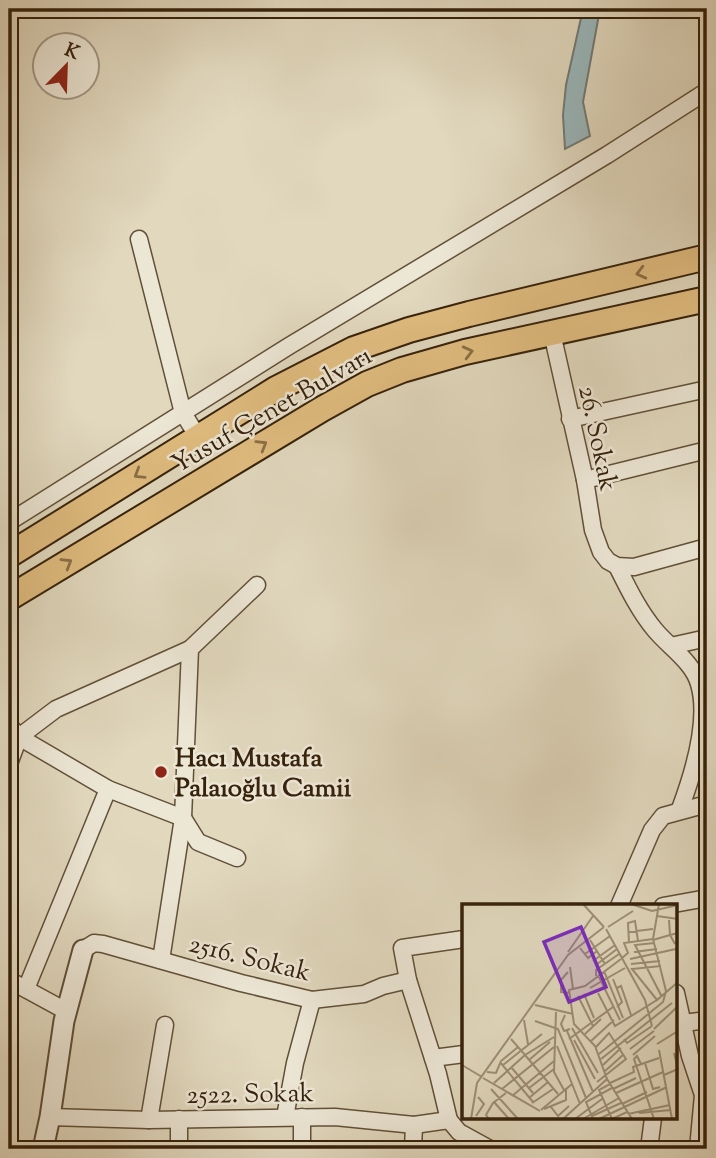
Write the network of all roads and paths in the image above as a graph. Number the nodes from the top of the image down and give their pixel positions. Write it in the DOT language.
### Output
graph roads {
  1 [pos="707,91"];
  2 [pos="139,239"];
  3 [pos="707,257"];
  4 [pos="707,299"];
  5 [pos="552,333"];
  6 [pos="707,389"];
  7 [pos="183,413"];
  8 [pos="570,419"];
  9 [pos="198,437"];
  10 [pos="707,450"];
  11 [pos="585,480"];
  12 [pos="9,522"];
  13 [pos="707,547"];
  14 [pos="9,555"];
  15 [pos="617,566"];
  16 [pos="257,585"];
  17 [pos="9,598"];
  18 [pos="707,638"];
  19 [pos="671,646"];
  20 [pos="190,649"];
  21 [pos="704,726"];
  22 [pos="14,731"];
  23 [pos="9,764"];
  24 [pos="108,789"];
  25 [pos="707,804"];
  26 [pos="680,809"];
  27 [pos="183,818"];
  28 [pos="237,858"];
  29 [pos="707,898"];
  30 [pos="620,904"];
  31 [pos="674,904"];
  32 [pos="462,939"];
  33 [pos="83,950"];
  34 [pos="161,960"];
  35 [pos="9,980"];
  36 [pos="408,980"];
  37 [pos="26,989"];
  38 [pos="312,1000"];
  39 [pos="66,1011"];
  40 [pos="707,1020"];
  41 [pos="680,1023"];
  42 [pos="165,1025"];
  43 [pos="462,1054"];
  44 [pos="433,1058"];
  45 [pos="705,1092"];
  46 [pos="50,1117"];
  47 [pos="285,1117"];
  48 [pos="302,1117"];
  49 [pos="149,1119"];
  50 [pos="179,1119"];
  51 [pos="449,1120"];
  52 [pos="653,1120"];
  53 [pos="414,1125"];
  54 [pos="43,1149"];
  55 [pos="179,1149"];
  56 [pos="302,1149"];
  57 [pos="413,1149"];
  58 [pos="490,1149"];
  59 [pos="649,1149"];
  60 [pos="698,1149"];
  1 -- 7 [label="street"];
  2 -- 7 [label="street"];
  3 -- 9 [label="highway, Yusuf Çenet Bulvarı, one-way"];
  4 -- 5 [label="highway, Yusuf Çenet Bulvarı"];
  5 -- 8 [label="street, 26. Sokak"];
  17 -- 5 [label="highway, Yusuf Çenet Bulvarı, one-way"];
  6 -- 8 [label="street"];
  7 -- 9 [label="street"];
  7 -- 12 [label="street"];
  8 -- 11 [label="street, 26. Sokak"];
  9 -- 14 [label="highway, Yusuf Çenet Bulvarı, one-way"];
  10 -- 11 [label="street"];
  11 -- 15 [label="street, 26. Sokak"];
  13 -- 15 [label="street"];
  15 -- 19 [label="street"];
  16 -- 20 [label="street"];
  18 -- 19 [label="street"];
  19 -- 21 [label="street"];
  20 -- 22 [label="street"];
  20 -- 27 [label="street"];
  21 -- 26 [label="street"];
  22 -- 23 [label="street"];
  22 -- 24 [label="street"];
  24 -- 27 [label="street"];
  24 -- 37 [label="street"];
  25 -- 26 [label="street"];
  26 -- 30 [label="street"];
  27 -- 28 [label="street"];
  27 -- 34 [label="street"];
  29 -- 31 [label="street"];
  32 -- 36 [label="street"];
  33 -- 34 [label="street, 2516. Sokak"];
  33 -- 39 [label="street"];
  34 -- 38 [label="street, 2516. Sokak"];
  35 -- 37 [label="street"];
  36 -- 38 [label="street, 2516. Sokak"];
  36 -- 44 [label="street"];
  37 -- 39 [label="street"];
  38 -- 47 [label="street"];
  39 -- 46 [label="street"];
  40 -- 41 [label="street"];
  41 -- 45 [label="street"];
  42 -- 49 [label="street"];
  43 -- 44 [label="street"];
  44 -- 51 [label="street"];
  45 -- 60 [label="street"];
  46 -- 49 [label="street, 2522. Sokak"];
  46 -- 54 [label="street"];
  47 -- 48 [label="street, 2522. Sokak"];
  47 -- 50 [label="street, 2522. Sokak"];
  48 -- 53 [label="street, 2522. Sokak"];
  48 -- 56 [label="street"];
  49 -- 50 [label="street, 2522. Sokak"];
  50 -- 55 [label="street"];
  51 -- 53 [label="street, 2522. Sokak"];
  51 -- 58 [label="street"];
  52 -- 59 [label="street"];
  53 -- 57 [label="street"];
}
